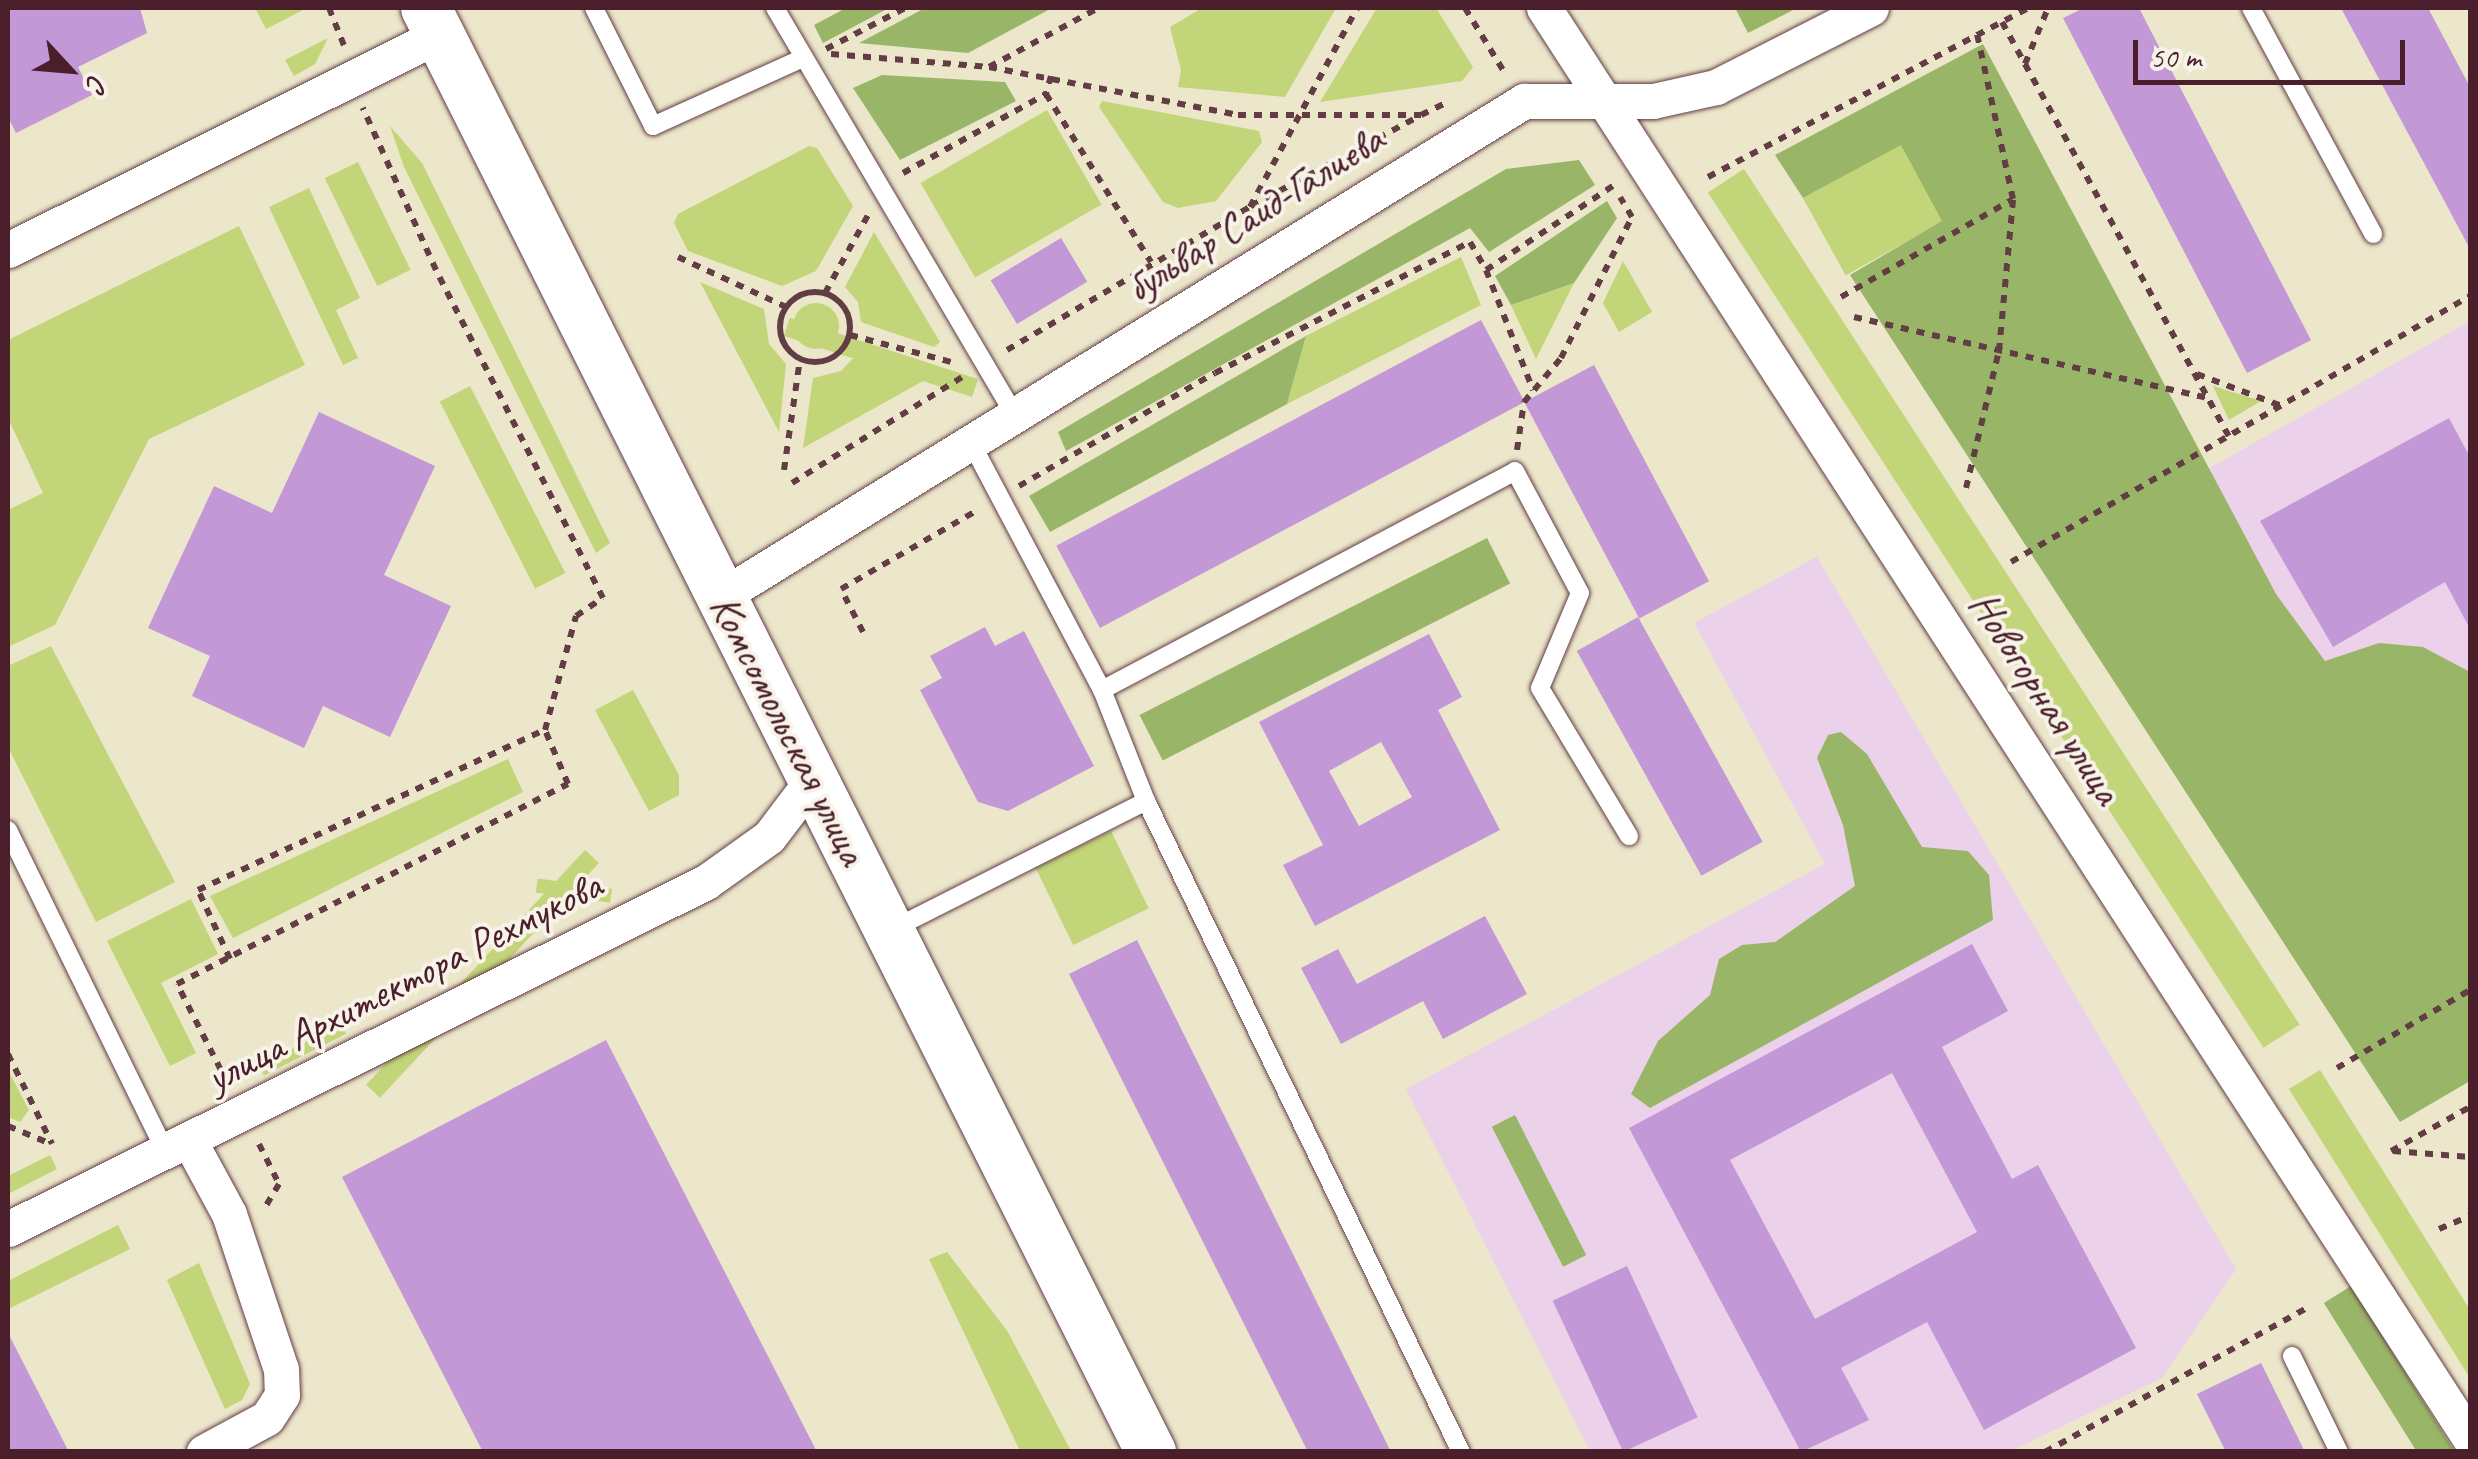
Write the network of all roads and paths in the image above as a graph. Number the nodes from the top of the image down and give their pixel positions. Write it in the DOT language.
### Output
graph roads {
  1 [pos="328,8"];
  2 [pos="594,8"];
  3 [pos="776,8"];
  4 [pos="905,8"];
  5 [pos="1098,8"];
  6 [pos="1357,8"];
  7 [pos="1544,8"];
  8 [pos="1871,8"];
  9 [pos="2029,8"];
  10 [pos="2048,8"];
  11 [pos="2251,8"];
  12 [pos="433,21"];
  13 [pos="2002,22"];
  14 [pos="1977,34"];
  15 [pos="802,58"];
  16 [pos="2024,64"];
  17 [pos="990,67"];
  18 [pos="1506,75"];
  19 [pos="1052,76"];
  20 [pos="354,78"];
  21 [pos="1489,83"];
  22 [pos="1046,94"];
  23 [pos="1455,99"];
  24 [pos="1605,100"];
  25 [pos="1421,115"];
  26 [pos="1292,119"];
  27 [pos="1708,176"];
  28 [pos="894,178"];
  29 [pos="1613,186"];
  30 [pos="2013,199"];
  31 [pos="1250,207"];
  32 [pos="872,209"];
  33 [pos="1632,217"];
  34 [pos="2372,234"];
  35 [pos="8,250"];
  36 [pos="678,257"];
  37 [pos="1486,270"];
  38 [pos="825,293"];
  39 [pos="2470,296"];
  40 [pos="1841,297"];
  41 [pos="786,307"];
  42 [pos="1854,317"];
  43 [pos="850,335"];
  44 [pos="2000,350"];
  45 [pos="800,359"];
  46 [pos="964,366"];
  47 [pos="2197,374"];
  48 [pos="1533,390"];
  49 [pos="2209,398"];
  50 [pos="2280,406"];
  51 [pos="1014,414"];
  52 [pos="2229,436"];
  53 [pos="970,442"];
  54 [pos="784,470"];
  55 [pos="1515,471"];
  56 [pos="1966,488"];
  57 [pos="999,498"];
  58 [pos="2011,562"];
  59 [pos="720,597"];
  60 [pos="862,632"];
  61 [pos="1102,690"];
  62 [pos="544,730"];
  63 [pos="813,779"];
  64 [pos="1146,801"];
  65 [pos="8,830"];
  66 [pos="1629,836"];
  67 [pos="890,930"];
  68 [pos="230,959"];
  69 [pos="2470,990"];
  70 [pos="8,1054"];
  71 [pos="2337,1068"];
  72 [pos="2470,1107"];
  73 [pos="244,1111"];
  74 [pos="8,1126"];
  75 [pos="178,1147"];
  76 [pos="2470,1157"];
  77 [pos="2470,1216"];
  78 [pos="8,1229"];
  79 [pos="233,1230"];
  80 [pos="2439,1230"];
  81 [pos="2305,1309"];
  82 [pos="2292,1356"];
  83 [pos="2470,1439"];
  84 [pos="208,1451"];
  85 [pos="1152,1452"];
  86 [pos="1461,1452"];
  87 [pos="2046,1452"];
  88 [pos="2339,1452"];
  1 -- 20 [label="path"];
  2 -- 15 [label="lane"];
  3 -- 15 [label="lane"];
  4 -- 17 [label="path"];
  5 -- 17 [label="path"];
  6 -- 26 [label="path"];
  7 -- 24 [label="street, Новогорная улица"];
  8 -- 24 [label="street, бульвар Саид-Галиева"];
  9 -- 13 [label="path"];
  10 -- 16 [label="path"];
  11 -- 34 [label="lane"];
  12 -- 20 [label="street"];
  12 -- 59 [label="main road, Комсомольская улица"];
  13 -- 14 [label="path"];
  13 -- 16 [label="path"];
  14 -- 27 [label="path"];
  14 -- 30 [label="path"];
  15 -- 51 [label="lane"];
  16 -- 47 [label="path"];
  17 -- 19 [label="path"];
  18 -- 21 [label="path"];
  19 -- 22 [label="path"];
  19 -- 26 [label="path"];
  20 -- 35 [label="street"];
  20 -- 62 [label="path"];
  22 -- 28 [label="path"];
  22 -- 31 [label="path"];
  23 -- 25 [label="path"];
  24 -- 51 [label="street, бульвар Саид-Галиева"];
  24 -- 83 [label="street, Новогорная улица"];
  25 -- 26 [label="path"];
  25 -- 31 [label="path"];
  26 -- 31 [label="path"];
  29 -- 37 [label="path"];
  30 -- 40 [label="path"];
  30 -- 44 [label="path"];
  32 -- 38 [label="path"];
  33 -- 48 [label="path"];
  36 -- 41 [label="path"];
  37 -- 48 [label="path"];
  37 -- 57 [label="path"];
  38 -- 41 [label="path"];
  38 -- 43 [label="path"];
  39 -- 50 [label="path"];
  41 -- 45 [label="path"];
  42 -- 44 [label="path"];
  43 -- 45 [label="path"];
  43 -- 46 [label="path"];
  44 -- 49 [label="path"];
  44 -- 56 [label="path"];
  45 -- 54 [label="path"];
  47 -- 49 [label="path"];
  47 -- 50 [label="path"];
  48 -- 55 [label="path"];
  49 -- 52 [label="path"];
  50 -- 52 [label="path"];
  51 -- 53 [label="street, бульвар Саид-Галиева"];
  52 -- 58 [label="path"];
  53 -- 57 [label="lane"];
  53 -- 59 [label="street, бульвар Саид-Галиева"];
  55 -- 61 [label="lane"];
  55 -- 66 [label="lane"];
  57 -- 60 [label="path"];
  57 -- 61 [label="lane"];
  59 -- 63 [label="main road, Комсомольская улица"];
  61 -- 64 [label="lane"];
  62 -- 68 [label="path"];
  62 -- 68 [label="path"];
  63 -- 67 [label="main road, Комсомольская улица"];
  63 -- 73 [label="street, улица Архитектора Рехмукова"];
  64 -- 67 [label="lane"];
  64 -- 86 [label="lane"];
  65 -- 75 [label="lane"];
  67 -- 85 [label="main road, Комсомольская улица"];
  68 -- 73 [label="path"];
  69 -- 71 [label="path"];
  70 -- 74 [label="path"];
  72 -- 76 [label="path"];
  73 -- 75 [label="street, улица Архитектора Рехмукова"];
  73 -- 79 [label="path"];
  75 -- 78 [label="street, улица Архитектора Рехмукова"];
  75 -- 79 [label="street"];
  77 -- 80 [label="path"];
  79 -- 84 [label="street"];
  81 -- 87 [label="path"];
  82 -- 88 [label="lane"];
}
